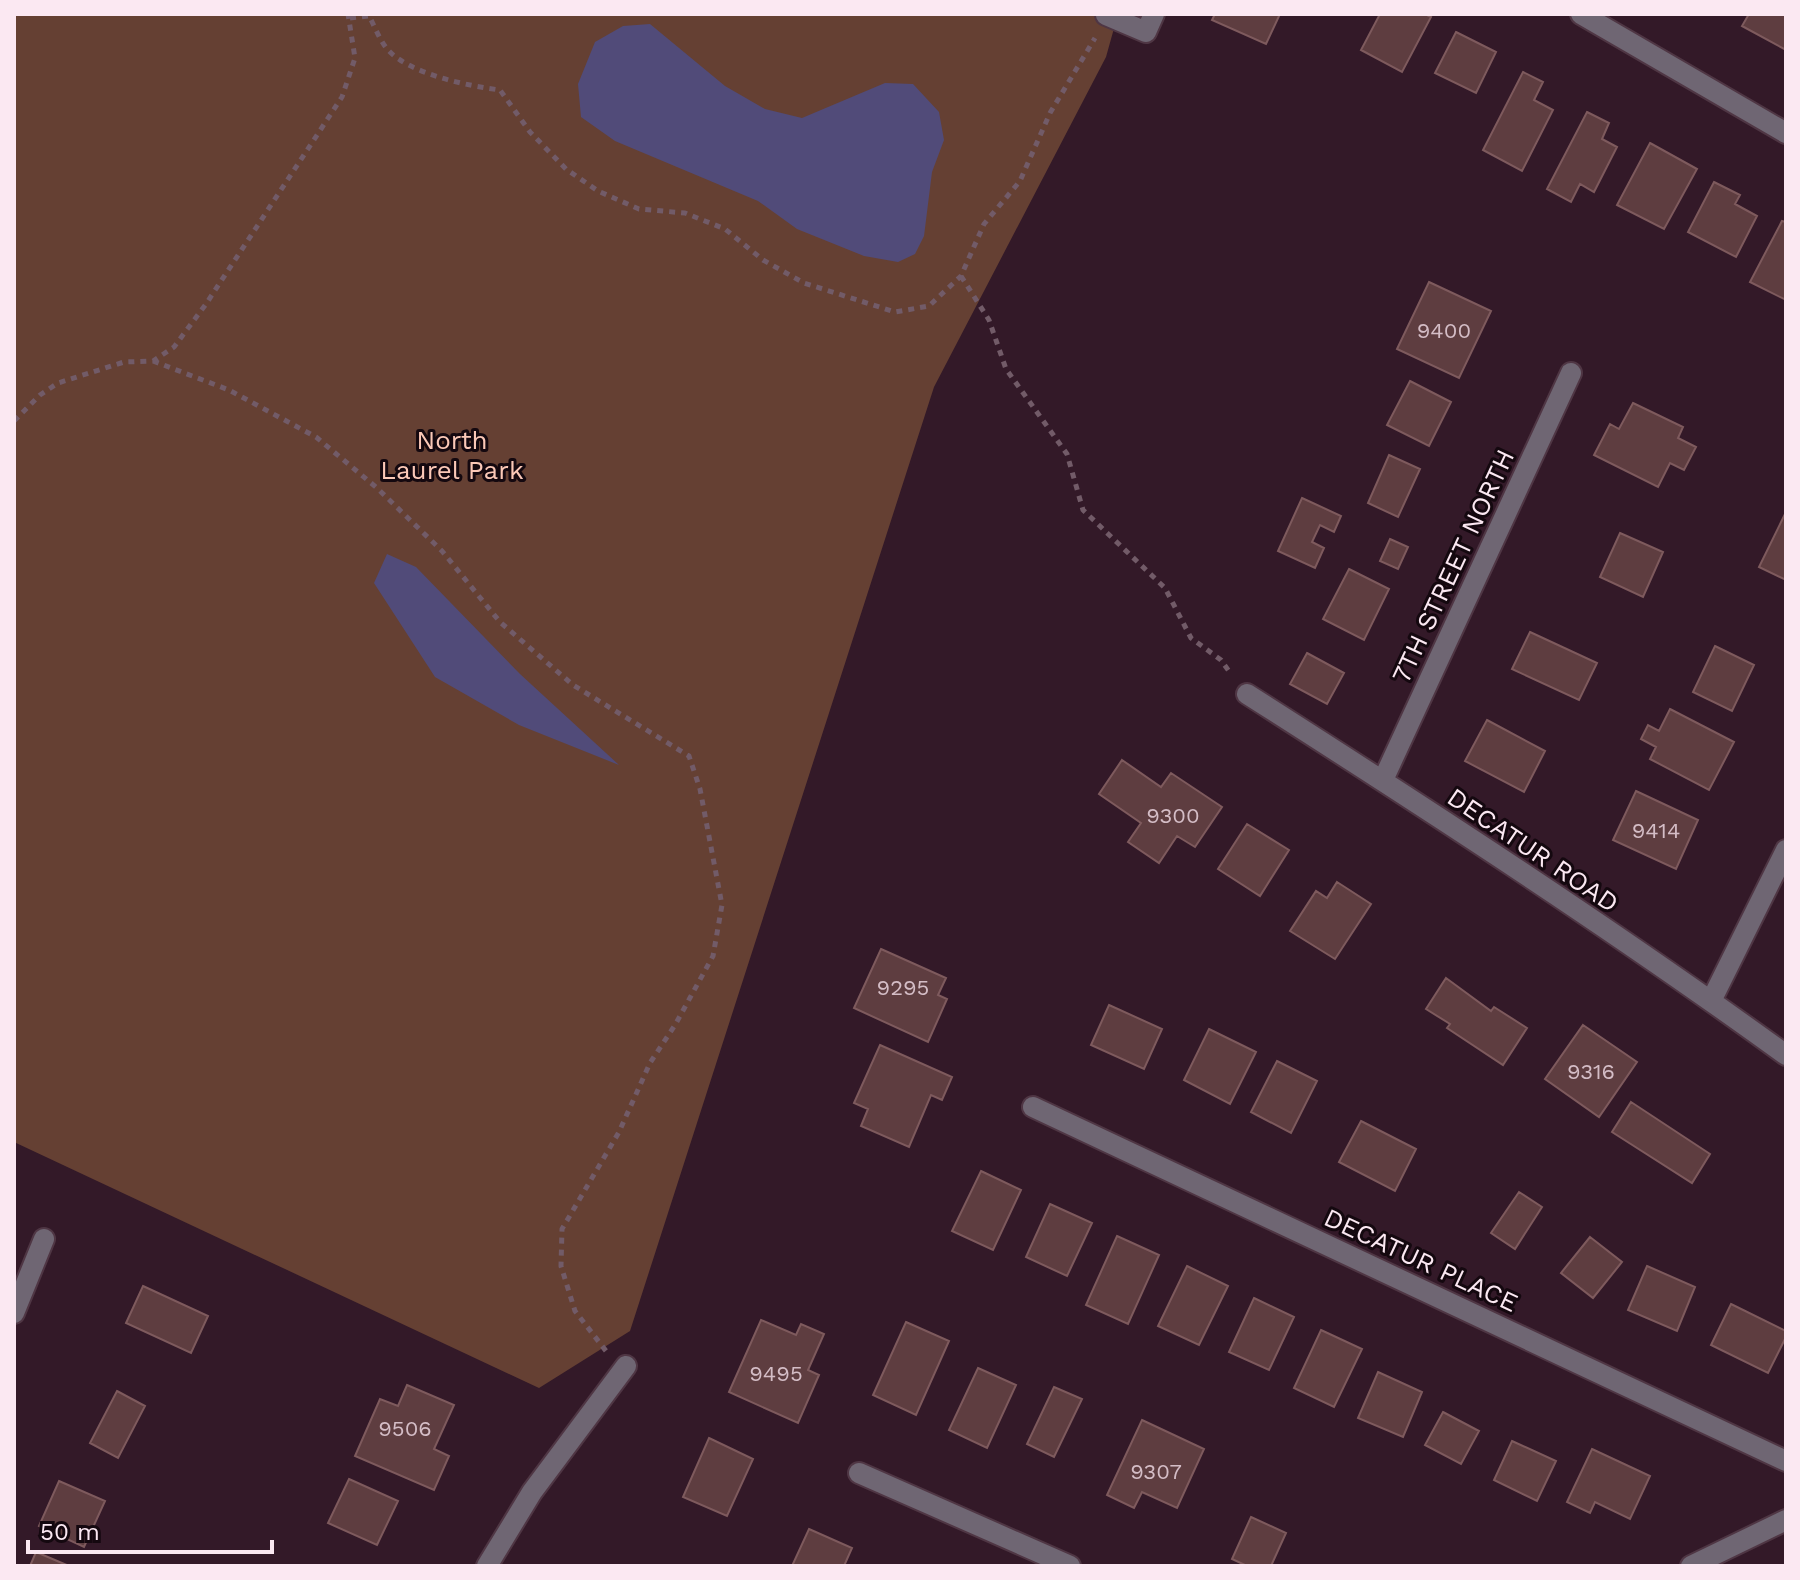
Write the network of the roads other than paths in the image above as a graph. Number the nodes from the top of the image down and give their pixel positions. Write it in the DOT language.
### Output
graph roads {
  1 [pos="1154,14"];
  2 [pos="1581,14"];
  3 [pos="1106,15"];
  4 [pos="1786,133"];
  5 [pos="1571,373"];
  6 [pos="1247,694"];
  7 [pos="1383,780"];
  8 [pos="1786,850"];
  9 [pos="1711,1001"];
  10 [pos="1786,1055"];
  11 [pos="1033,1107"];
  12 [pos="44,1239"];
  13 [pos="14,1313"];
  14 [pos="626,1366"];
  15 [pos="1786,1461"];
  16 [pos="859,1473"];
  17 [pos="1786,1520"];
  18 [pos="487,1566"];
  19 [pos="1070,1566"];
  20 [pos="1691,1566"];
  1 -- 3 [label="street"];
  2 -- 4 [label="street"];
  5 -- 7 [label="street, 7TH STREET NORTH"];
  6 -- 7 [label="street, DECATUR ROAD"];
  7 -- 9 [label="street, DECATUR ROAD"];
  8 -- 9 [label="street"];
  9 -- 10 [label="street, DECATUR ROAD"];
  11 -- 15 [label="street, DECATUR PLACE"];
  12 -- 13 [label="street"];
  14 -- 18 [label="street"];
  16 -- 19 [label="street"];
  17 -- 20 [label="street"];
}
